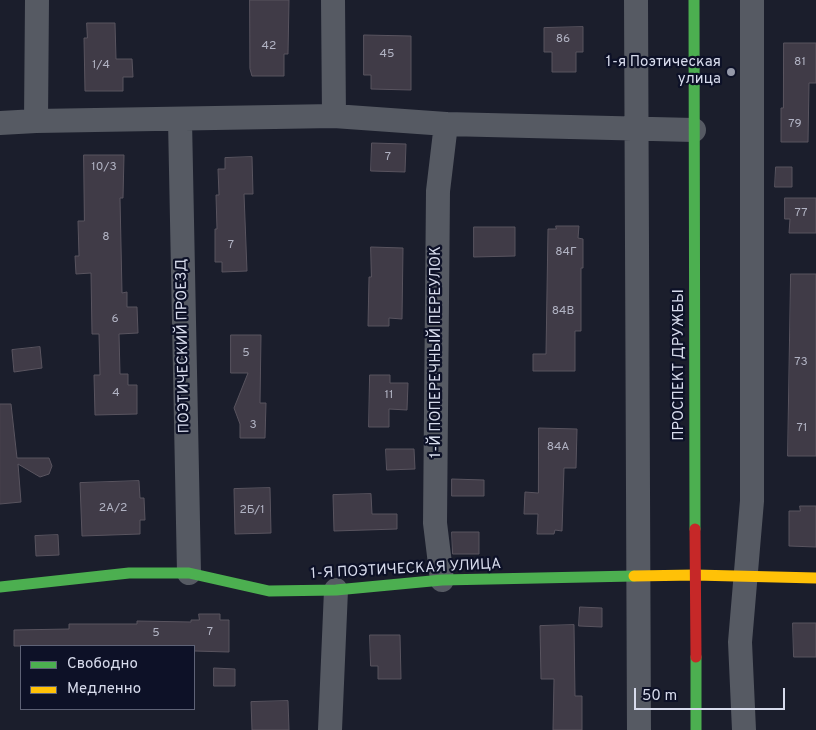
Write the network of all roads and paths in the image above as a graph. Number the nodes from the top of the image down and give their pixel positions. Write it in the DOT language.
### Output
graph roads {
  1 [pos="37,0"];
  2 [pos="333,0"];
  3 [pos="636,0"];
  4 [pos="694,0"];
  5 [pos="752,0"];
  6 [pos="334,116"];
  7 [pos="180,120"];
  8 [pos="36,121"];
  9 [pos="0,124"];
  10 [pos="446,124"];
  11 [pos="637,129"];
  12 [pos="694,130"];
  13 [pos="189,573"];
  14 [pos="638,576"];
  15 [pos="695,576"];
  16 [pos="746,578"];
  17 [pos="816,578"];
  18 [pos="442,580"];
  19 [pos="0,587"];
  20 [pos="336,590"];
  21 [pos="330,730"];
  22 [pos="639,730"];
  23 [pos="696,730"];
  24 [pos="744,730"];
  1 -- 8 [label="street"];
  2 -- 6 [label="street"];
  3 -- 11 [label="street"];
  4 -- 12 [label="street, ПРОСПЕКТ ДРУЖБЫ"];
  5 -- 16 [label="street"];
  6 -- 7 [label="street"];
  6 -- 10 [label="street"];
  7 -- 8 [label="street"];
  7 -- 13 [label="street, ПОЭТИЧЕСКИЙ ПРОЕЗД"];
  8 -- 9 [label="street"];
  10 -- 11 [label="street"];
  10 -- 18 [label="street, 1-Й ПОПЕРЕЧНЫЙ ПЕРЕУЛОК"];
  11 -- 12 [label="street"];
  11 -- 14 [label="street"];
  12 -- 15 [label="street, ПРОСПЕКТ ДРУЖБЫ"];
  13 -- 19 [label="street, 1-Я ПОЭТИЧЕСКАЯ УЛИЦА"];
  13 -- 20 [label="street, 1-Я ПОЭТИЧЕСКАЯ УЛИЦА"];
  14 -- 15 [label="street, 1-Я ПОЭТИЧЕСКАЯ УЛИЦА"];
  14 -- 18 [label="street, 1-Я ПОЭТИЧЕСКАЯ УЛИЦА"];
  14 -- 22 [label="street"];
  15 -- 16 [label="street, 1-Я ПОЭТИЧЕСКАЯ УЛИЦА"];
  15 -- 23 [label="street, ПРОСПЕКТ ДРУЖБЫ"];
  16 -- 17 [label="street, 1-Я ПОЭТИЧЕСКАЯ УЛИЦА"];
  16 -- 24 [label="street"];
  18 -- 20 [label="street, 1-Я ПОЭТИЧЕСКАЯ УЛИЦА"];
  20 -- 21 [label="street"];
}
